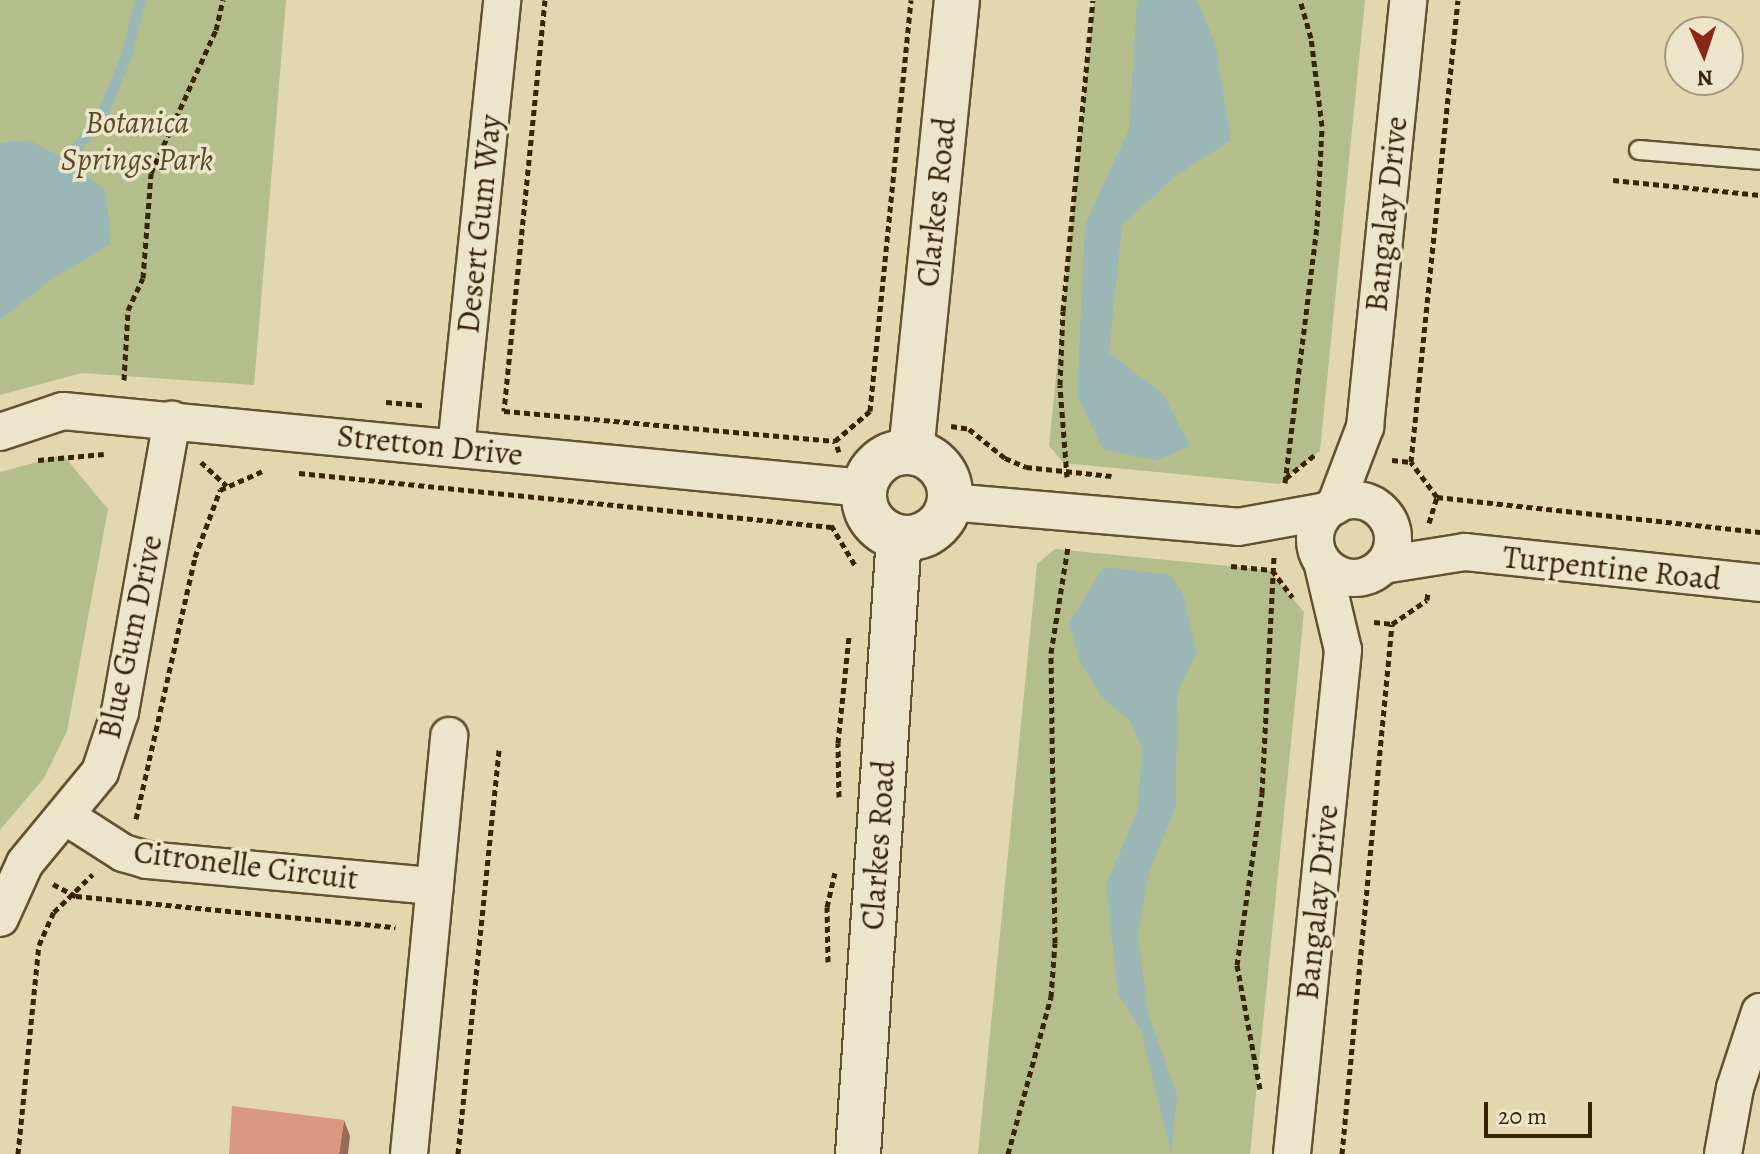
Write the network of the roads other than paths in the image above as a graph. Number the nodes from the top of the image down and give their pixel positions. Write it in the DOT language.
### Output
graph roads {
  1 [pos="502,0"];
  2 [pos="957,0"];
  3 [pos="1408,0"];
  4 [pos="1639,150"];
  5 [pos="1760,160"];
  6 [pos="172,420"];
  7 [pos="1365,427"];
  8 [pos="0,432"];
  9 [pos="912,436"];
  10 [pos="456,448"];
  11 [pos="864,488"];
  12 [pos="949,502"];
  13 [pos="1331,508"];
  14 [pos="1382,513"];
  15 [pos="1238,527"];
  16 [pos="899,537"];
  17 [pos="1465,552"];
  18 [pos="1320,558"];
  19 [pos="1380,568"];
  20 [pos="1760,583"];
  21 [pos="1343,650"];
  22 [pos="449,736"];
  23 [pos="67,817"];
  24 [pos="435,886"];
  25 [pos="0,918"];
  26 [pos="1760,1012"];
  27 [pos="409,1154"];
  28 [pos="858,1154"];
  29 [pos="1292,1154"];
  30 [pos="1723,1154"];
  1 -- 10 [label="street, Desert Gum Way"];
  2 -- 9 [label="street, Clarkes Road"];
  3 -- 7 [label="street, Bangalay Drive"];
  4 -- 5 [label="lane"];
  6 -- 8 [label="street, Stretton Drive"];
  6 -- 10 [label="street, Stretton Drive"];
  6 -- 23 [label="street, Blue Gum Drive"];
  7 -- 13 [label="street, Bangalay Drive"];
  7 -- 14 [label="street, Bangalay Drive"];
  9 -- 11 [label="street"];
  9 -- 12 [label="street"];
  10 -- 11 [label="street, Stretton Drive"];
  11 -- 16 [label="street"];
  12 -- 15 [label="street"];
  12 -- 16 [label="street"];
  13 -- 14 [label="street"];
  13 -- 15 [label="street"];
  13 -- 18 [label="street"];
  14 -- 17 [label="street, Turpentine Road"];
  14 -- 19 [label="street"];
  15 -- 18 [label="street"];
  16 -- 28 [label="street, Clarkes Road"];
  17 -- 19 [label="street, Turpentine Road"];
  17 -- 20 [label="street, Turpentine Road"];
  18 -- 19 [label="street"];
  18 -- 21 [label="street, Bangalay Drive"];
  19 -- 21 [label="street, Bangalay Drive"];
  21 -- 29 [label="street, Bangalay Drive"];
  22 -- 24 [label="street"];
  23 -- 24 [label="street, Citronelle Circuit"];
  23 -- 25 [label="street, Blue Gum Drive"];
  24 -- 27 [label="street"];
  26 -- 30 [label="street"];
}
